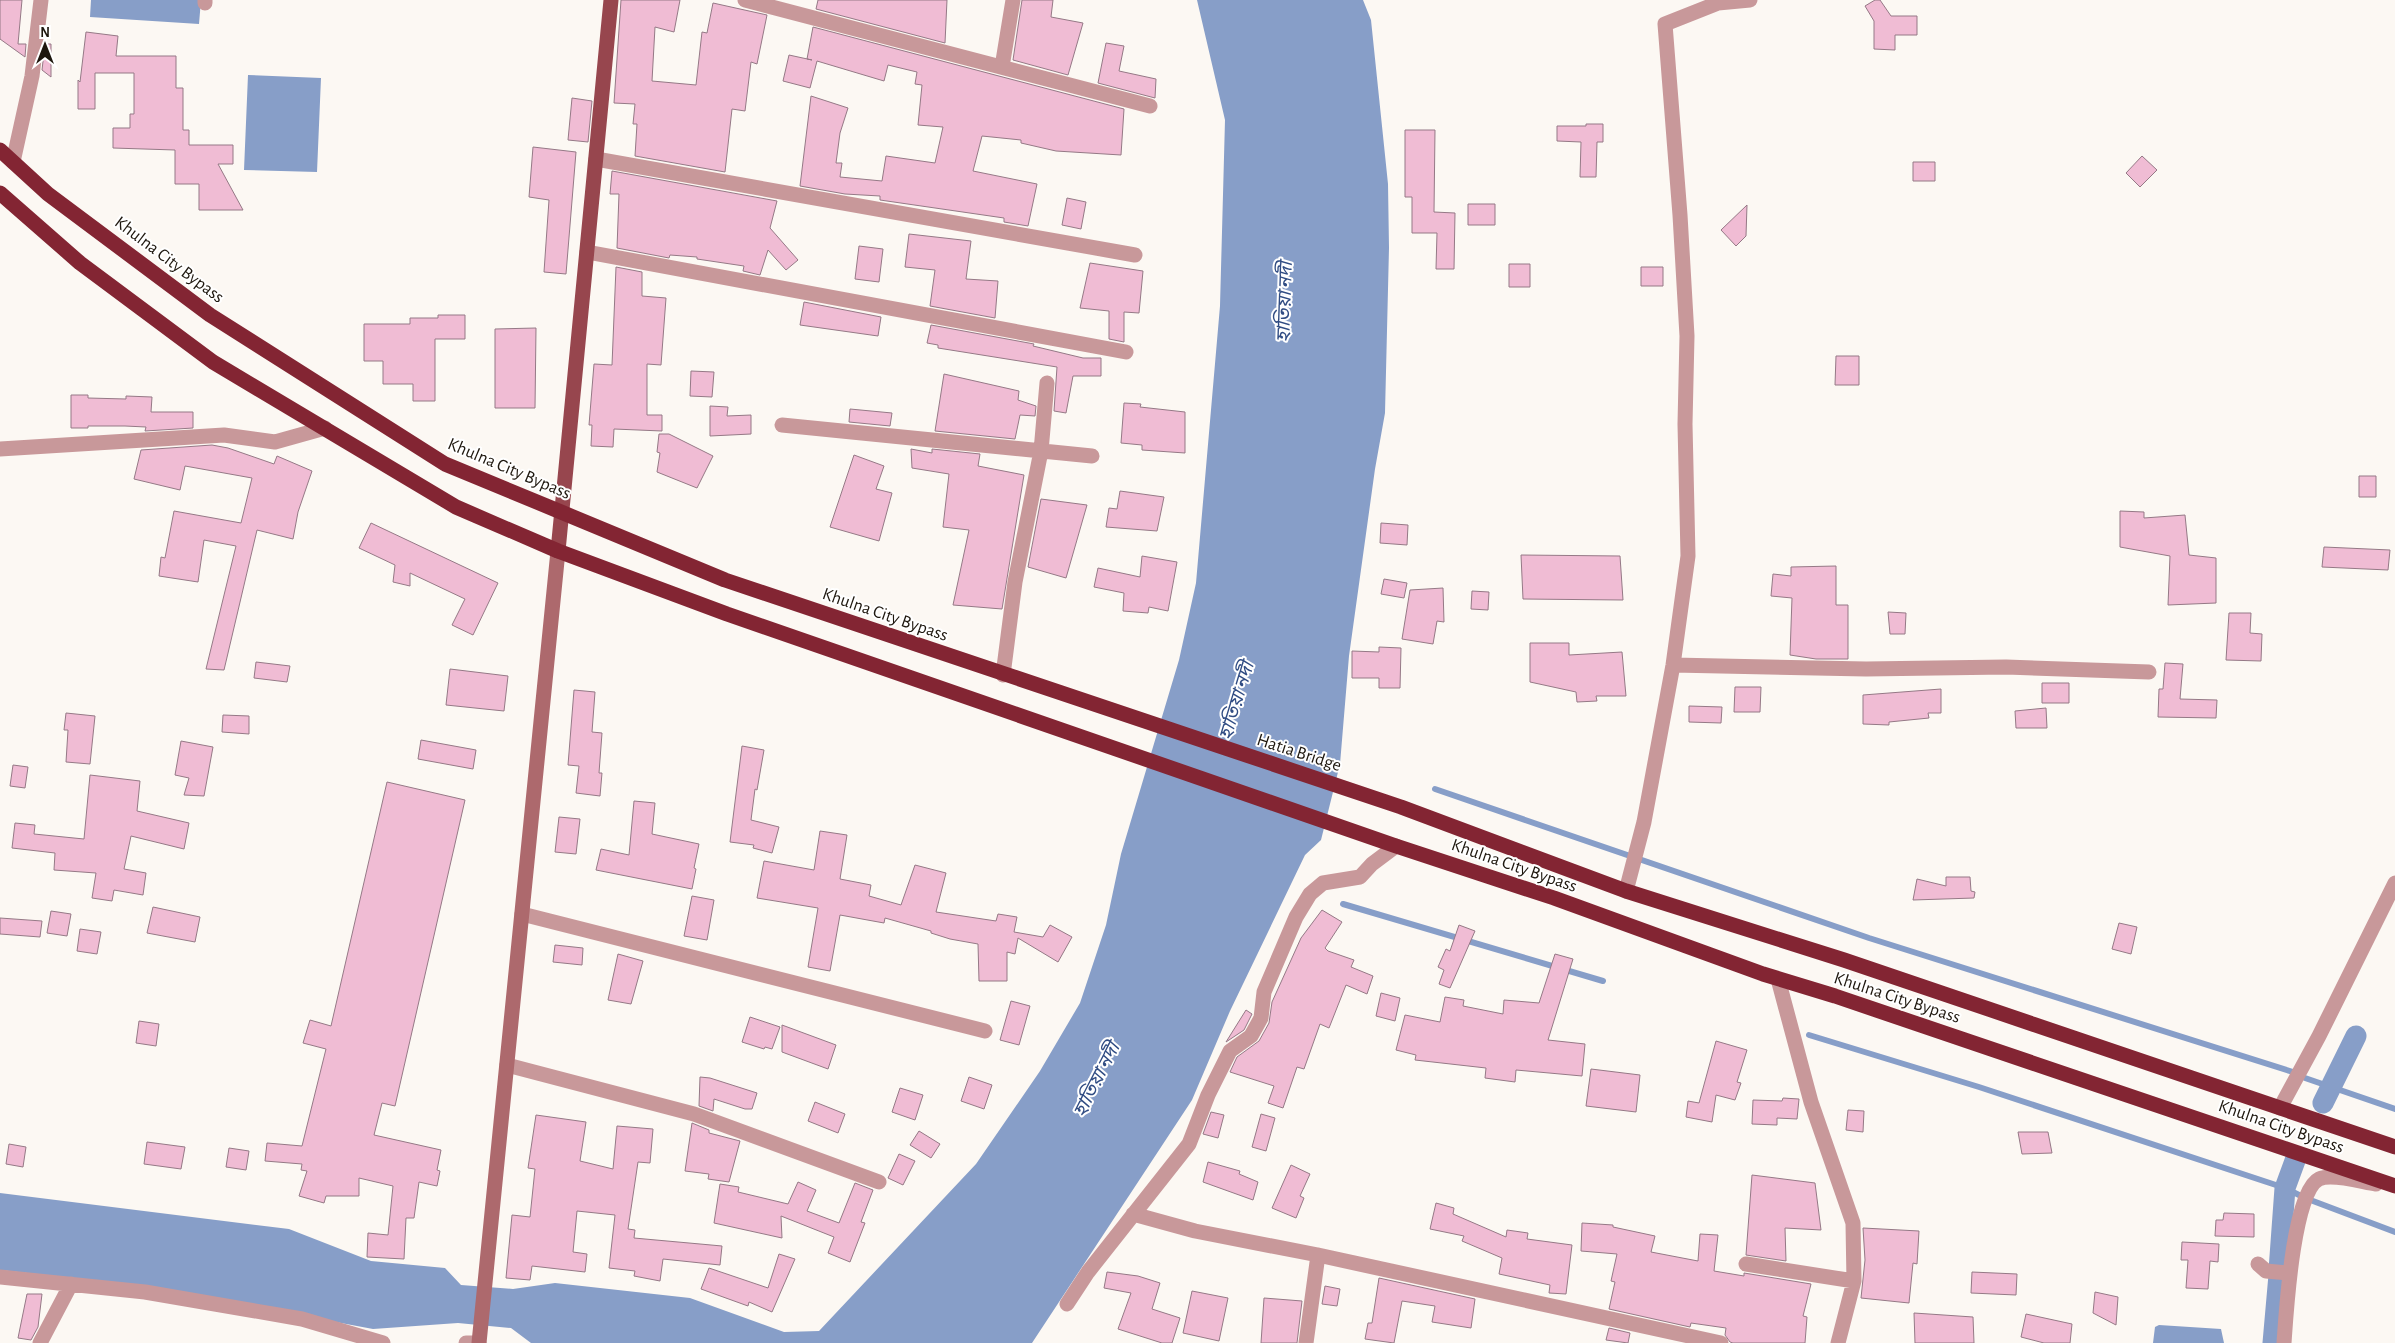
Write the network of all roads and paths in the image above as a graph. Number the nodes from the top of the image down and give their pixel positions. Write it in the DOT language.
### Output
graph roads {
  1 [pos="41,0"];
  2 [pos="612,0"];
  3 [pos="745,0"];
  4 [pos="1013,0"];
  5 [pos="1750,0"];
  6 [pos="1002,67"];
  7 [pos="1150,106"];
  8 [pos="0,150"];
  9 [pos="596,159"];
  10 [pos="13,162"];
  11 [pos="0,193"];
  12 [pos="587,252"];
  13 [pos="1135,255"];
  14 [pos="1126,352"];
  15 [pos="1047,383"];
  16 [pos="782,425"];
  17 [pos="325,428"];
  18 [pos="0,449"];
  19 [pos="1041,451"];
  20 [pos="1092,456"];
  21 [pos="561,512"];
  22 [pos="558,551"];
  23 [pos="1673,665"];
  24 [pos="2149,672"];
  25 [pos="1003,675"];
  26 [pos="1070,696"];
  27 [pos="1401,806"];
  28 [pos="1392,845"];
  29 [pos="2395,883"];
  30 [pos="1626,891"];
  31 [pos="522,914"];
  32 [pos="1778,979"];
  33 [pos="985,1031"];
  34 [pos="507,1065"];
  35 [pos="2280,1108"];
  36 [pos="2395,1147"];
  37 [pos="879,1182"];
  38 [pos="2395,1186"];
  39 [pos="1133,1214"];
  40 [pos="1318,1255"];
  41 [pos="1746,1264"];
  42 [pos="2258,1264"];
  43 [pos="2289,1273"];
  44 [pos="0,1277"];
  45 [pos="1854,1281"];
  46 [pos="71,1284"];
  47 [pos="1067,1304"];
  48 [pos="479,1338"];
  49 [pos="40,1343"];
  50 [pos="383,1343"];
  51 [pos="466,1343"];
  52 [pos="1306,1343"];
  53 [pos="1721,1343"];
  54 [pos="1838,1343"];
  55 [pos="2284,1343"];
  1 -- 10 [label="street"];
  2 -- 9 [label="main road"];
  3 -- 6 [label="street"];
  4 -- 6 [label="street"];
  5 -- 23 [label="street"];
  6 -- 7 [label="street"];
  8 -- 10 [label="highway, Khulna City Bypass"];
  9 -- 12 [label="main road"];
  9 -- 13 [label="street"];
  10 -- 21 [label="highway, Khulna City Bypass"];
  11 -- 17 [label="highway"];
  12 -- 14 [label="street"];
  12 -- 21 [label="main road"];
  15 -- 19 [label="street"];
  16 -- 19 [label="street"];
  17 -- 18 [label="street"];
  17 -- 22 [label="highway"];
  19 -- 20 [label="street"];
  19 -- 25 [label="street"];
  21 -- 22 [label="main road"];
  21 -- 25 [label="highway, Khulna City Bypass"];
  22 -- 28 [label="highway"];
  22 -- 31 [label="street"];
  23 -- 24 [label="street"];
  23 -- 30 [label="street"];
  25 -- 26 [label="highway, Khulna City Bypass"];
  26 -- 27 [label="highway, Hatia Bridge"];
  27 -- 30 [label="highway, Khulna City Bypass"];
  28 -- 32 [label="highway, Khulna City Bypass"];
  28 -- 39 [label="street"];
  29 -- 35 [label="street"];
  30 -- 35 [label="highway, Khulna City Bypass"];
  31 -- 33 [label="street"];
  31 -- 34 [label="street"];
  32 -- 38 [label="highway, Khulna City Bypass"];
  32 -- 45 [label="street"];
  34 -- 37 [label="street"];
  34 -- 48 [label="street"];
  35 -- 36 [label="highway, Khulna City Bypass"];
  38 -- 43 [label="street"];
  39 -- 40 [label="street"];
  39 -- 47 [label="street"];
  40 -- 52 [label="street"];
  40 -- 53 [label="street"];
  41 -- 45 [label="street"];
  42 -- 43 [label="street"];
  43 -- 55 [label="street"];
  44 -- 46 [label="street"];
  45 -- 54 [label="street"];
  46 -- 49 [label="street"];
  46 -- 50 [label="street"];
  48 -- 51 [label="street"];
}
